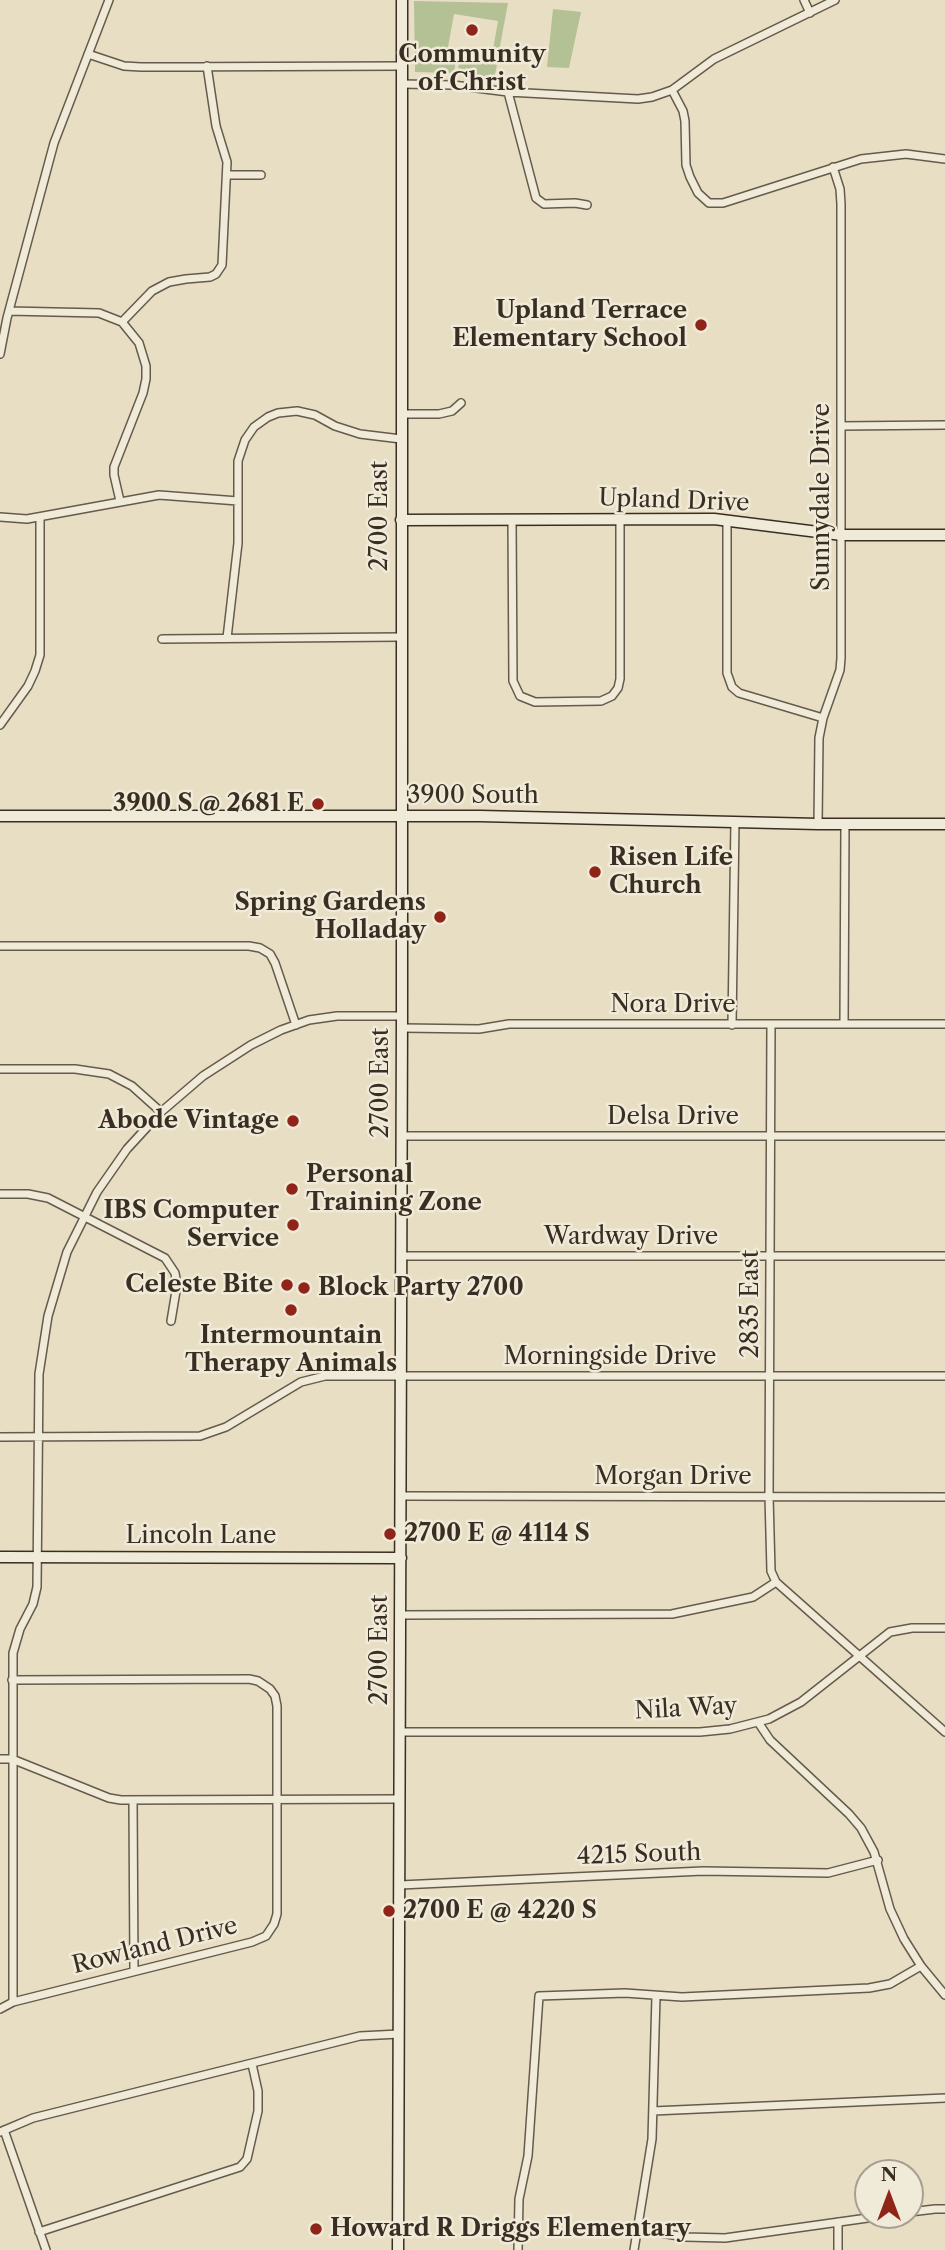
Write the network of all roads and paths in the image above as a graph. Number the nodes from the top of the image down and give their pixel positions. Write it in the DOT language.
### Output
graph roads {
  1 [pos="109,0"];
  2 [pos="402,0"];
  3 [pos="804,0"];
  4 [pos="835,0"];
  5 [pos="810,13"];
  6 [pos="88,54"];
  7 [pos="207,66"];
  8 [pos="402,66"];
  9 [pos="402,84"];
  10 [pos="672,90"];
  11 [pos="508,92"];
  12 [pos="945,159"];
  13 [pos="833,167"];
  14 [pos="228,175"];
  15 [pos="261,175"];
  16 [pos="587,205"];
  17 [pos="5,315"];
  18 [pos="122,322"];
  19 [pos="0,354"];
  20 [pos="461,403"];
  21 [pos="401,414"];
  22 [pos="945,425"];
  23 [pos="841,426"];
  24 [pos="401,439"];
  25 [pos="120,501"];
  26 [pos="238,501"];
  27 [pos="0,517"];
  28 [pos="40,517"];
  29 [pos="401,520"];
  30 [pos="512,520"];
  31 [pos="620,520"];
  32 [pos="727,520"];
  33 [pos="842,535"];
  34 [pos="945,535"];
  35 [pos="401,637"];
  36 [pos="227,638"];
  37 [pos="162,639"];
  38 [pos="823,718"];
  39 [pos="0,725"];
  40 [pos="0,816"];
  41 [pos="402,817"];
  42 [pos="735,821"];
  43 [pos="818,824"];
  44 [pos="845,824"];
  45 [pos="945,824"];
  46 [pos="0,946"];
  47 [pos="402,1016"];
  48 [pos="844,1024"];
  49 [pos="945,1024"];
  50 [pos="296,1025"];
  51 [pos="732,1025"];
  52 [pos="771,1025"];
  53 [pos="402,1028"];
  54 [pos="0,1069"];
  55 [pos="161,1112"];
  56 [pos="402,1136"];
  57 [pos="771,1136"];
  58 [pos="945,1136"];
  59 [pos="0,1194"];
  60 [pos="84,1216"];
  61 [pos="401,1256"];
  62 [pos="770,1256"];
  63 [pos="945,1256"];
  64 [pos="171,1321"];
  65 [pos="401,1376"];
  66 [pos="769,1376"];
  67 [pos="945,1376"];
  68 [pos="0,1437"];
  69 [pos="38,1437"];
  70 [pos="401,1496"];
  71 [pos="769,1496"];
  72 [pos="945,1497"];
  73 [pos="0,1557"];
  74 [pos="38,1557"];
  75 [pos="401,1558"];
  76 [pos="776,1581"];
  77 [pos="401,1615"];
  78 [pos="945,1628"];
  79 [pos="860,1657"];
  80 [pos="12,1680"];
  81 [pos="758,1722"];
  82 [pos="400,1732"];
  83 [pos="945,1732"];
  84 [pos="0,1759"];
  85 [pos="12,1759"];
  86 [pos="400,1799"];
  87 [pos="133,1800"];
  88 [pos="278,1800"];
  89 [pos="878,1860"];
  90 [pos="400,1885"];
  91 [pos="921,1966"];
  92 [pos="134,1971"];
  93 [pos="945,1995"];
  94 [pos="656,1996"];
  95 [pos="13,2002"];
  96 [pos="0,2009"];
  97 [pos="399,2034"];
  98 [pos="252,2064"];
  99 [pos="945,2098"];
  100 [pos="653,2111"];
  101 [pos="2,2131"];
  102 [pos="945,2209"];
  103 [pos="924,2210"];
  104 [pos="854,2220"];
  105 [pos="838,2222"];
  106 [pos="637,2229"];
  107 [pos="39,2232"];
  108 [pos="46,2250"];
  109 [pos="398,2250"];
  110 [pos="517,2250"];
  111 [pos="634,2250"];
  112 [pos="838,2250"];
  1 -- 6 [label="street"];
  2 -- 8 [label="street, 2700 East"];
  3 -- 5 [label="street"];
  4 -- 5 [label="street"];
  5 -- 10 [label="street"];
  6 -- 7 [label="street"];
  6 -- 17 [label="street"];
  7 -- 8 [label="street"];
  7 -- 14 [label="street"];
  8 -- 9 [label="street, 2700 East"];
  9 -- 11 [label="street"];
  9 -- 21 [label="street, 2700 East"];
  10 -- 11 [label="street"];
  10 -- 13 [label="street"];
  11 -- 16 [label="street"];
  12 -- 13 [label="street"];
  13 -- 23 [label="street, Sunnydale Drive"];
  14 -- 15 [label="street"];
  14 -- 18 [label="street"];
  17 -- 18 [label="street"];
  17 -- 19 [label="street"];
  18 -- 25 [label="street"];
  20 -- 21 [label="street"];
  21 -- 24 [label="street, 2700 East"];
  22 -- 23 [label="street"];
  23 -- 33 [label="street, Sunnydale Drive"];
  24 -- 26 [label="street"];
  24 -- 29 [label="street, 2700 East"];
  25 -- 26 [label="street"];
  25 -- 28 [label="street"];
  26 -- 36 [label="street"];
  27 -- 28 [label="street"];
  28 -- 39 [label="street"];
  29 -- 30 [label="street, Upland Drive"];
  29 -- 35 [label="street, 2700 East"];
  30 -- 31 [label="street, Upland Drive"];
  30 -- 31 [label="street"];
  31 -- 32 [label="street, Upland Drive"];
  32 -- 33 [label="street, Upland Drive"];
  32 -- 38 [label="street"];
  33 -- 34 [label="street, Upland Drive"];
  33 -- 38 [label="street, Sunnydale Drive"];
  35 -- 36 [label="street"];
  35 -- 41 [label="street, 2700 East"];
  36 -- 37 [label="street"];
  38 -- 43 [label="street, Sunnydale Drive"];
  40 -- 41 [label="street, 3900 South"];
  41 -- 42 [label="street, 3900 South"];
  41 -- 47 [label="street, 2700 East"];
  42 -- 43 [label="street, 3900 South"];
  42 -- 51 [label="street"];
  43 -- 44 [label="street, 3900 South"];
  44 -- 45 [label="street, 3900 South"];
  44 -- 48 [label="street"];
  46 -- 50 [label="street"];
  47 -- 50 [label="street"];
  47 -- 53 [label="street, 2700 East"];
  48 -- 49 [label="street, Nora Drive"];
  48 -- 52 [label="street, Nora Drive"];
  50 -- 55 [label="street"];
  51 -- 52 [label="street, Nora Drive"];
  51 -- 53 [label="street, Nora Drive"];
  52 -- 57 [label="street, 2835 East"];
  53 -- 56 [label="street, 2700 East"];
  54 -- 55 [label="street"];
  55 -- 60 [label="street"];
  56 -- 57 [label="street, Delsa Drive"];
  56 -- 61 [label="street, 2700 East"];
  57 -- 58 [label="street, Delsa Drive"];
  57 -- 62 [label="street, 2835 East"];
  59 -- 60 [label="street"];
  60 -- 64 [label="street"];
  60 -- 69 [label="street"];
  61 -- 62 [label="street, Wardway Drive"];
  61 -- 65 [label="street, 2700 East"];
  62 -- 63 [label="street, Wardway Drive"];
  62 -- 66 [label="street, 2835 East"];
  65 -- 66 [label="street, Morningside Drive"];
  65 -- 69 [label="street, Morningside Drive"];
  65 -- 70 [label="street, 2700 East"];
  66 -- 67 [label="street, Morningside Drive"];
  66 -- 71 [label="street, 2835 East"];
  68 -- 69 [label="street, Morningside Drive"];
  69 -- 74 [label="street"];
  70 -- 71 [label="street, Morgan Drive"];
  70 -- 75 [label="street, 2700 East"];
  71 -- 72 [label="street, Morgan Drive"];
  71 -- 76 [label="street, 2835 East"];
  73 -- 74 [label="street, Lincoln Lane"];
  74 -- 75 [label="street, Lincoln Lane"];
  74 -- 80 [label="street"];
  75 -- 77 [label="street, 2700 East"];
  76 -- 77 [label="street"];
  76 -- 79 [label="street"];
  77 -- 82 [label="street, 2700 East"];
  78 -- 79 [label="street, Nila Way"];
  79 -- 81 [label="street, Nila Way"];
  79 -- 83 [label="street"];
  80 -- 85 [label="street"];
  80 -- 88 [label="street, Rowland Drive"];
  81 -- 82 [label="street, Nila Way"];
  81 -- 89 [label="street"];
  82 -- 86 [label="street, 2700 East"];
  84 -- 85 [label="street"];
  85 -- 87 [label="street"];
  85 -- 95 [label="street"];
  86 -- 88 [label="street"];
  86 -- 90 [label="street, 2700 East"];
  87 -- 88 [label="street"];
  87 -- 92 [label="street"];
  88 -- 92 [label="street, Rowland Drive"];
  89 -- 90 [label="street, 4215 South"];
  89 -- 91 [label="street"];
  90 -- 97 [label="street, 2700 East"];
  91 -- 93 [label="street"];
  91 -- 94 [label="street"];
  92 -- 95 [label="street, Rowland Drive"];
  94 -- 100 [label="street"];
  94 -- 110 [label="street"];
  95 -- 96 [label="street, Rowland Drive"];
  97 -- 98 [label="street"];
  97 -- 109 [label="street, 2700 East"];
  98 -- 101 [label="street"];
  98 -- 107 [label="street"];
  99 -- 100 [label="street"];
  100 -- 106 [label="street"];
  101 -- 107 [label="street"];
  102 -- 103 [label="street"];
  104 -- 105 [label="street"];
  105 -- 106 [label="street"];
  105 -- 112 [label="street"];
  106 -- 111 [label="street"];
  107 -- 108 [label="street"];
}
